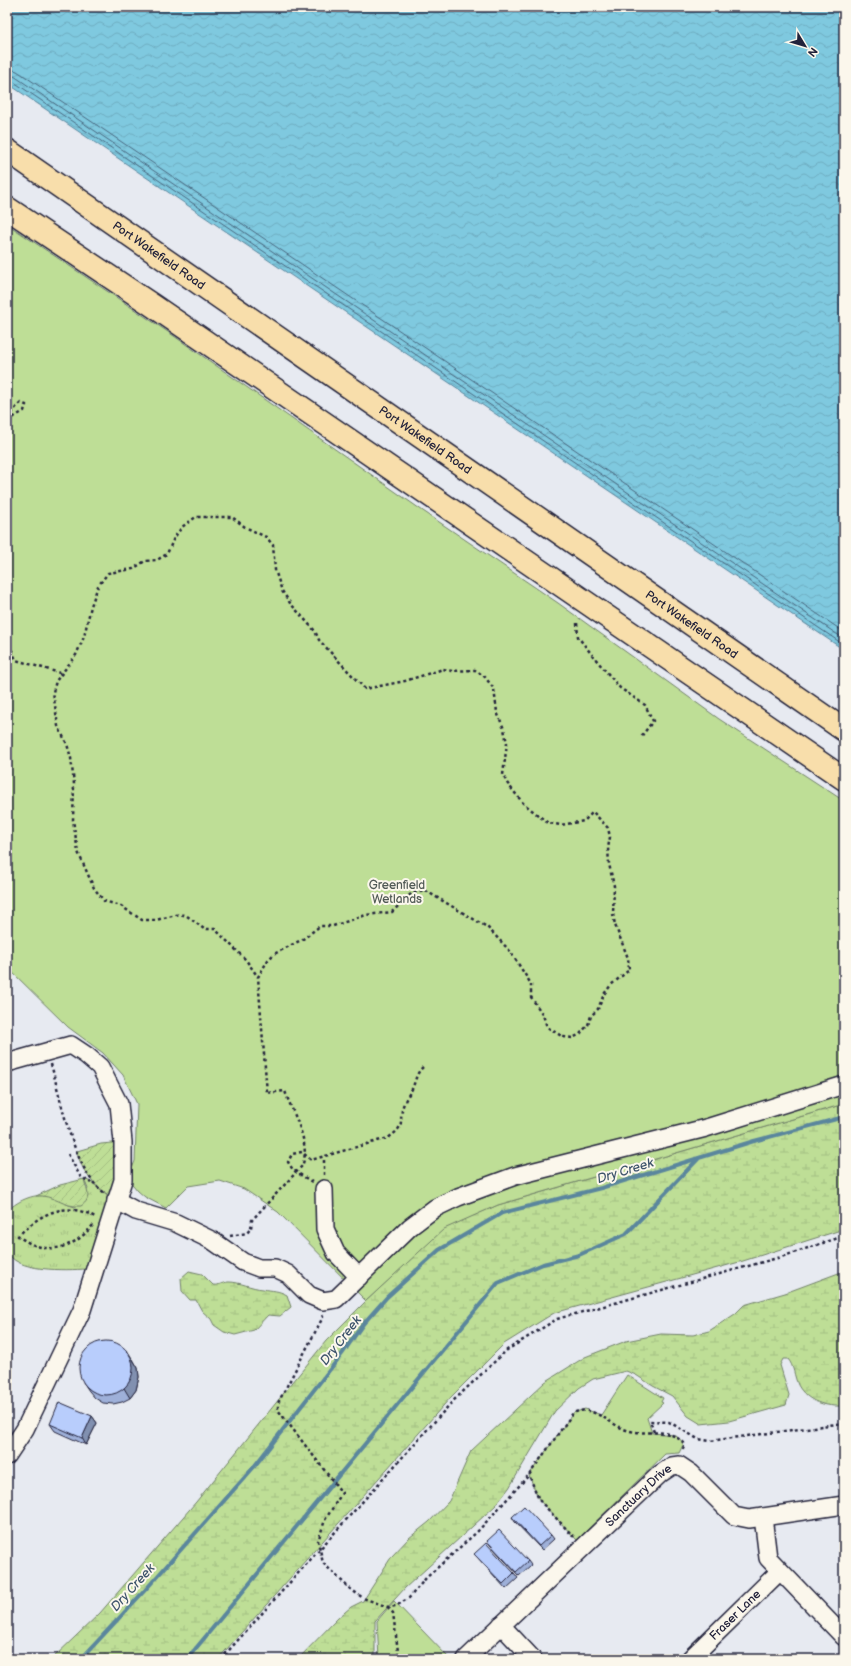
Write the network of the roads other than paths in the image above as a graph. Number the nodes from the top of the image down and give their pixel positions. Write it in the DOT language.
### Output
graph roads {
  1 [pos="7,150"];
  2 [pos="7,208"];
  3 [pos="844,730"];
  4 [pos="844,779"];
  5 [pos="7,1063"];
  6 [pos="844,1085"];
  7 [pos="324,1189"];
  8 [pos="116,1200"];
  9 [pos="359,1277"];
  10 [pos="7,1456"];
  11 [pos="844,1505"];
  12 [pos="763,1517"];
  13 [pos="780,1571"];
  14 [pos="501,1625"];
  15 [pos="844,1636"];
  16 [pos="466,1659"];
  17 [pos="533,1659"];
  18 [pos="690,1659"];
  1 -- 3 [label="highway, Port Wakefield Road"];
  2 -- 4 [label="highway"];
  5 -- 8 [label="street"];
  6 -- 9 [label="street"];
  7 -- 9 [label="street"];
  8 -- 9 [label="street"];
  8 -- 10 [label="street"];
  11 -- 12 [label="street, Sanctuary Drive"];
  12 -- 13 [label="street"];
  12 -- 14 [label="street, Sanctuary Drive"];
  13 -- 15 [label="street"];
  13 -- 18 [label="street, Fraser Lane"];
  14 -- 16 [label="street, Sanctuary Drive"];
  14 -- 17 [label="street"];
}
